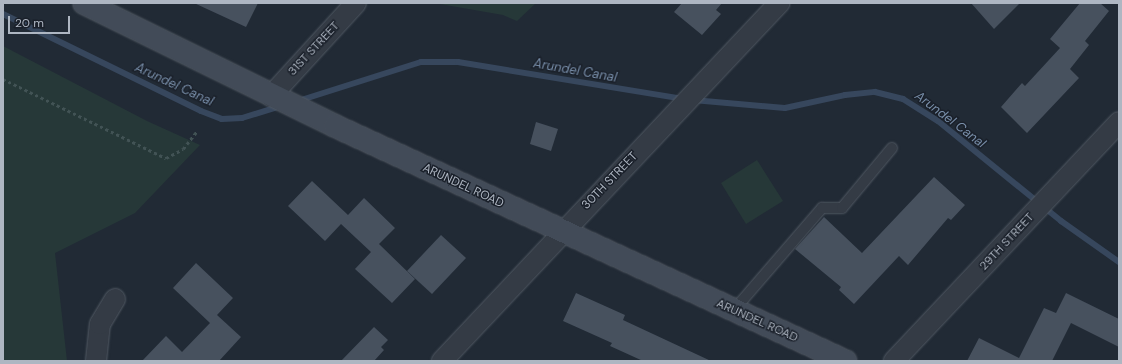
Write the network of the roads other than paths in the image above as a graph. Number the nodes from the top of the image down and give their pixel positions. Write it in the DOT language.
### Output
graph roads {
  1 [pos="84,3"];
  2 [pos="356,3"];
  3 [pos="779,3"];
  4 [pos="271,96"];
  5 [pos="1119,122"];
  6 [pos="892,148"];
  7 [pos="561,232"];
  8 [pos="115,299"];
  9 [pos="734,310"];
  10 [pos="96,361"];
  11 [pos="442,361"];
  12 [pos="845,361"];
  13 [pos="894,361"];
  1 -- 4 [label="street, ARUNDEL ROAD"];
  2 -- 4 [label="street, 31ST STREET"];
  3 -- 7 [label="street, 30TH STREET"];
  4 -- 7 [label="street, ARUNDEL ROAD"];
  5 -- 13 [label="street, 29TH STREET"];
  6 -- 9 [label="lane"];
  7 -- 9 [label="street, ARUNDEL ROAD"];
  7 -- 11 [label="street, 30TH STREET"];
  8 -- 10 [label="street"];
  9 -- 12 [label="street, ARUNDEL ROAD"];
}
